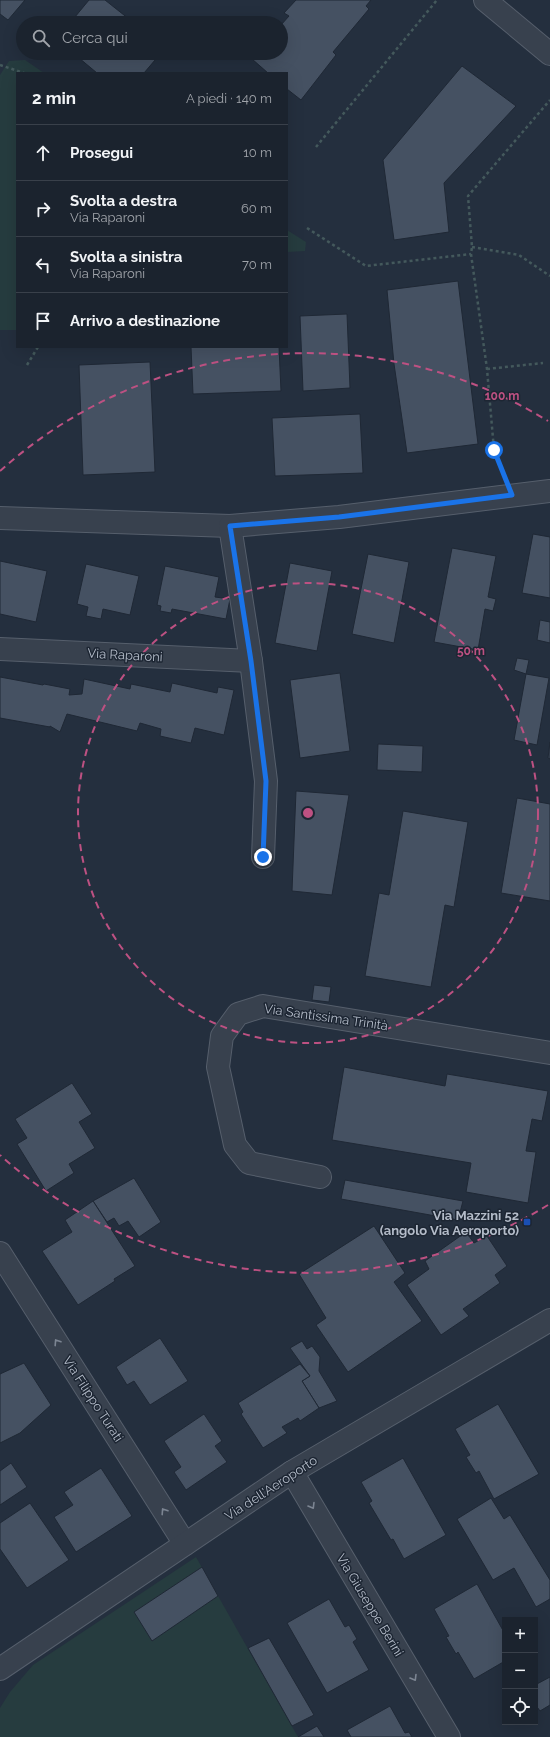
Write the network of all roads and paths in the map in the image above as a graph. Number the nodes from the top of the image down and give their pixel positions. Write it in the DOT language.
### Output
graph roads {
  1 [pos="437,0"];
  2 [pos="485,0"];
  3 [pos="550,54"];
  4 [pos="0,65"];
  5 [pos="21,72"];
  6 [pos="550,100"];
  7 [pos="316,147"];
  8 [pos="307,228"];
  9 [pos="472,247"];
  10 [pos="471,254"];
  11 [pos="550,276"];
  12 [pos="37,348"];
  13 [pos="543,363"];
  14 [pos="27,365"];
  15 [pos="487,369"];
  16 [pos="550,491"];
  17 [pos="512,495"];
  18 [pos="0,518"];
  19 [pos="230,526"];
  20 [pos="0,649"];
  21 [pos="251,661"];
  22 [pos="263,857"];
  23 [pos="550,1053"];
  24 [pos="320,1177"];
  25 [pos="0,1253"];
  26 [pos="550,1320"];
  27 [pos="292,1472"];
  28 [pos="186,1544"];
  29 [pos="0,1669"];
  30 [pos="448,1737"];
  1 -- 7 [label="path"];
  2 -- 3 [label="street"];
  4 -- 5 [label="path"];
  6 -- 9 [label="path"];
  8 -- 10 [label="path"];
  9 -- 10 [label="path"];
  9 -- 11 [label="path"];
  10 -- 15 [label="path"];
  12 -- 14 [label="path"];
  13 -- 15 [label="path"];
  15 -- 17 [label="path"];
  16 -- 17 [label="street"];
  17 -- 19 [label="street"];
  18 -- 19 [label="street"];
  19 -- 21 [label="street"];
  20 -- 21 [label="street, Via Raparoni"];
  21 -- 22 [label="street"];
  23 -- 24 [label="street, Via Santissima Trinità"];
  28 -- 25 [label="street, Via Filippo Turati, one-way"];
  26 -- 27 [label="street, Via dell'Aeroporto"];
  27 -- 28 [label="street, Via dell'Aeroporto"];
  27 -- 30 [label="street, Via Giuseppe Berini, one-way"];
  28 -- 29 [label="street, Via dell'Aeroporto"];
}
